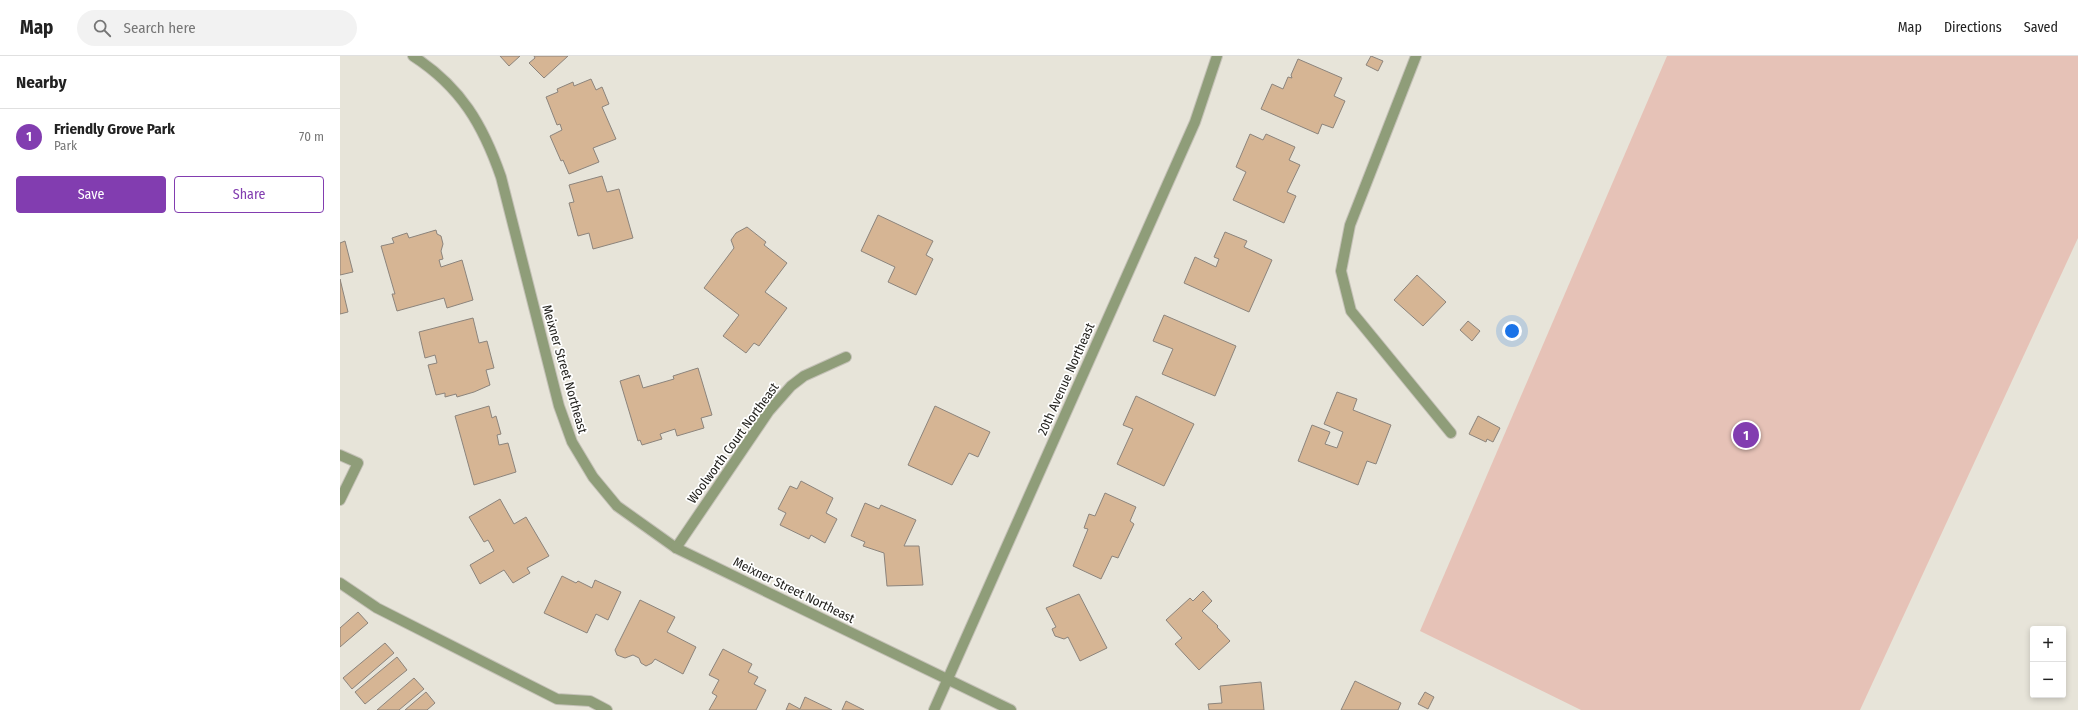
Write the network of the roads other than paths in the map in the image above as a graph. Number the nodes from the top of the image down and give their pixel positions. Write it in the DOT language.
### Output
graph roads {
  1 [pos="413,56"];
  2 [pos="1217,56"];
  3 [pos="1416,56"];
  4 [pos="846,357"];
  5 [pos="1451,433"];
  6 [pos="340,454"];
  7 [pos="340,500"];
  8 [pos="676,548"];
  9 [pos="340,583"];
  10 [pos="947,679"];
  11 [pos="606,710"];
  12 [pos="934,710"];
  13 [pos="1011,710"];
  1 -- 8 [label="street, Meixner Street Northeast"];
  2 -- 10 [label="street, 20th Avenue Northeast"];
  3 -- 5 [label="street"];
  4 -- 8 [label="street, Woolworth Court Northeast"];
  6 -- 7 [label="street"];
  8 -- 10 [label="street, Meixner Street Northeast"];
  9 -- 11 [label="street"];
  10 -- 12 [label="street, 20th Avenue Northeast"];
  10 -- 13 [label="street, Meixner Street Northeast"];
}
